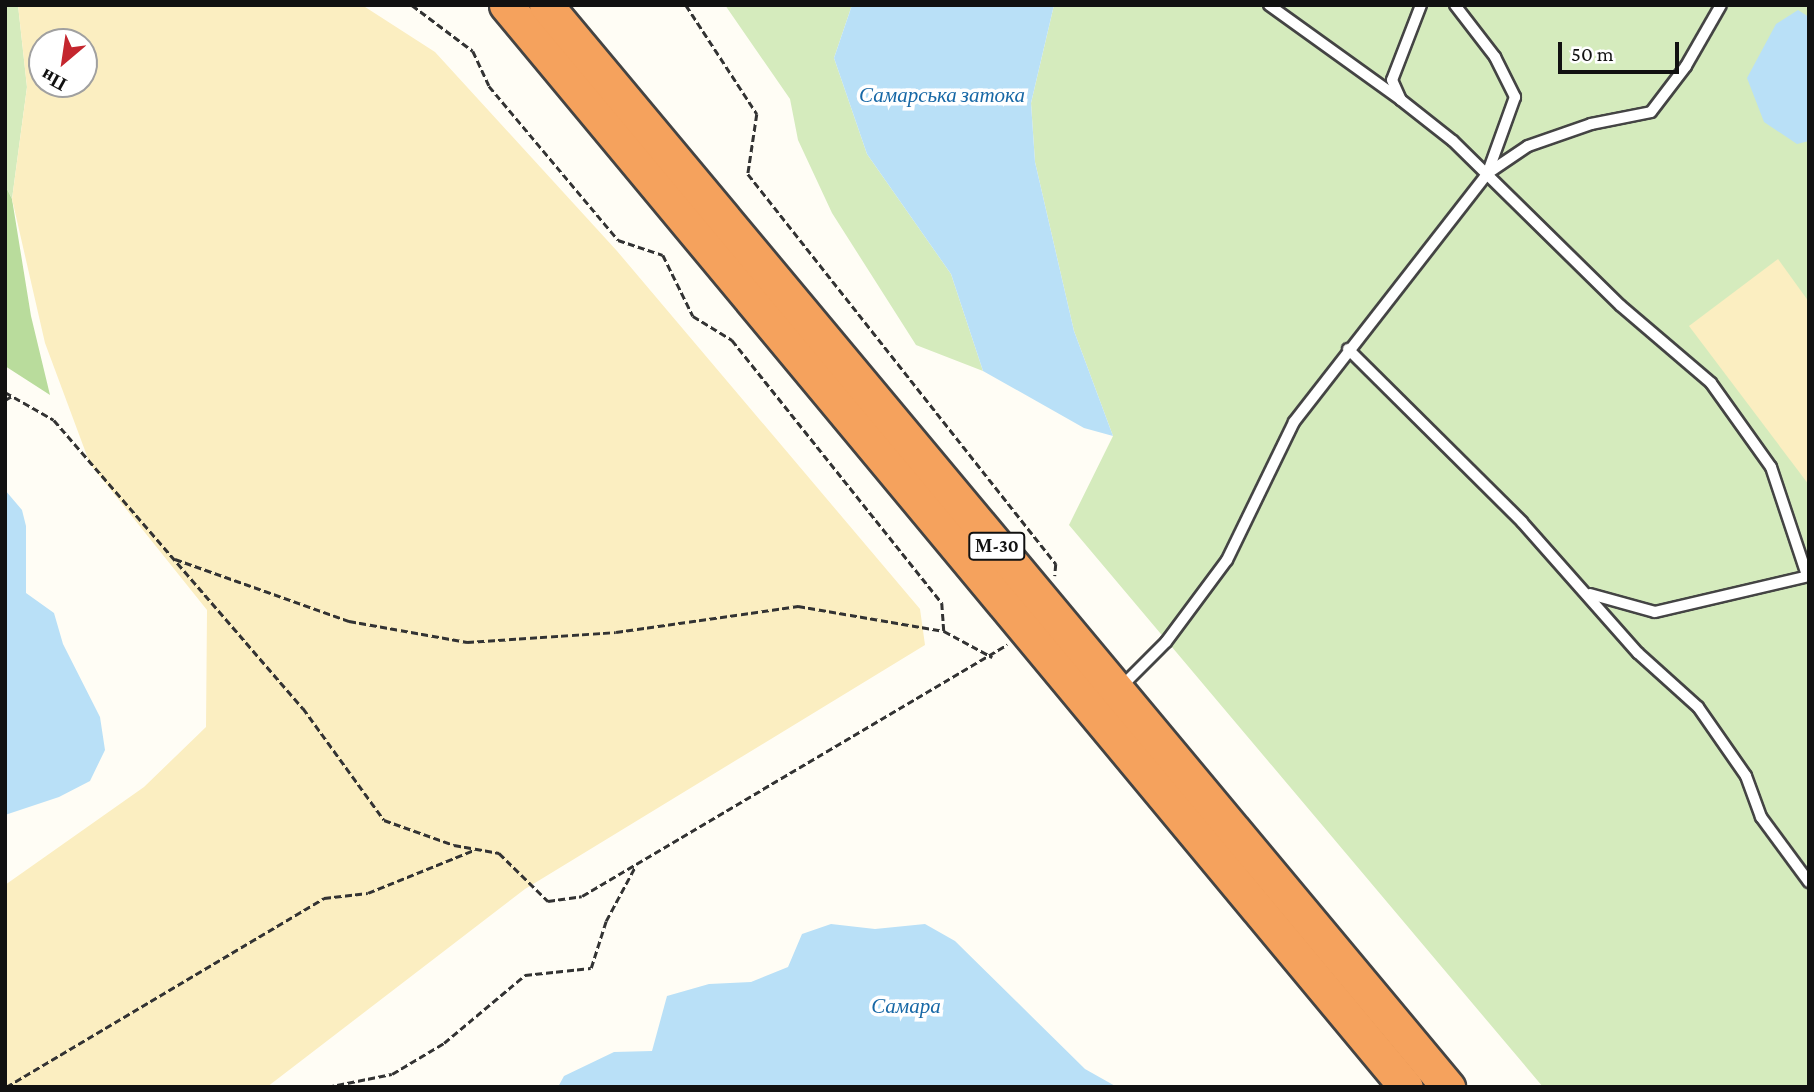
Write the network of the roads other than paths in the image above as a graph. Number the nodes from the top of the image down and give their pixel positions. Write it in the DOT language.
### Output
graph roads {
  1 [pos="506,5"];
  2 [pos="546,5"];
  3 [pos="1269,5"];
  4 [pos="1421,5"];
  5 [pos="1455,5"];
  6 [pos="1468,5"];
  7 [pos="1721,5"];
  8 [pos="1473,25"];
  9 [pos="1401,100"];
  10 [pos="1488,173"];
  11 [pos="1348,349"];
  12 [pos="1808,575"];
  13 [pos="1587,593"];
  14 [pos="1038,620"];
  15 [pos="1118,691"];
  16 [pos="1809,882"];
  17 [pos="1406,1087"];
  18 [pos="1448,1087"];
  1 -- 14 [label="highway, М-30"];
  2 -- 14 [label="highway, М-30"];
  3 -- 9 [label="lane"];
  4 -- 9 [label="lane"];
  5 -- 8 [label="lane"];
  6 -- 8 [label="lane"];
  7 -- 10 [label="lane"];
  8 -- 10 [label="lane"];
  9 -- 10 [label="lane"];
  10 -- 11 [label="lane"];
  10 -- 12 [label="lane"];
  11 -- 13 [label="lane"];
  11 -- 15 [label="lane"];
  12 -- 13 [label="lane"];
  13 -- 16 [label="lane"];
  14 -- 15 [label="highway, М-30"];
  14 -- 17 [label="highway, М-30"];
  15 -- 18 [label="highway, М-30"];
}
